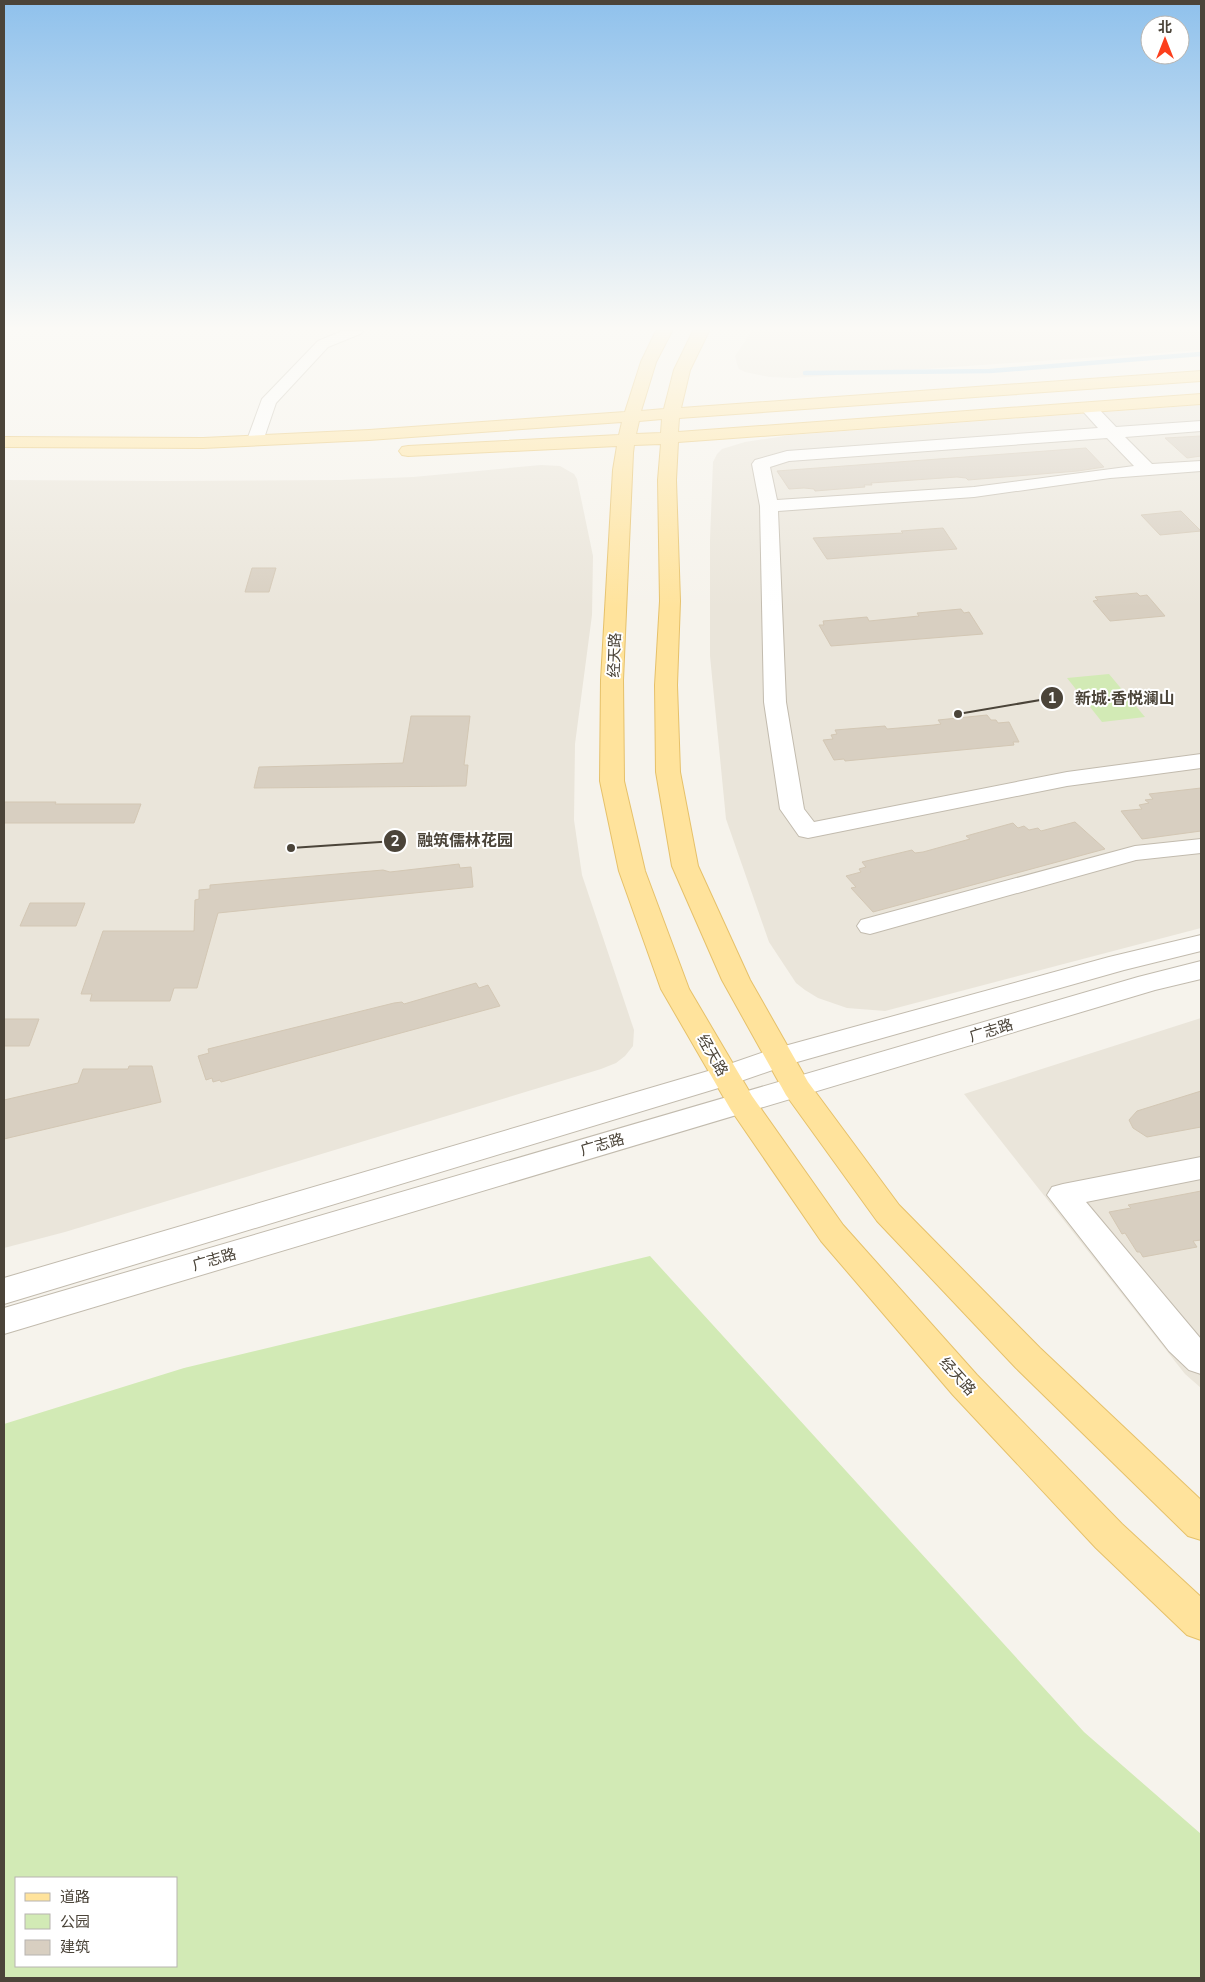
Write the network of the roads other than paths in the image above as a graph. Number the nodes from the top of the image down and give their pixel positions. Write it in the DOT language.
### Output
graph roads {
  1 [pos="261,423"];
  2 [pos="537,423"];
  3 [pos="630,423"];
  4 [pos="671,423"];
  5 [pos="872,423"];
  6 [pos="1104,423"];
  7 [pos="1201,426"];
  8 [pos="1113,432"];
  9 [pos="669,438"];
  10 [pos="256,440"];
  11 [pos="626,440"];
  12 [pos="4,442"];
  13 [pos="390,451"];
  14 [pos="314,454"];
  15 [pos="4,458"];
  16 [pos="23,458"];
  17 [pos="82,459"];
  18 [pos="1201,466"];
  19 [pos="1148,470"];
  20 [pos="769,506"];
  21 [pos="1201,761"];
  22 [pos="1201,846"];
  23 [pos="870,926"];
  24 [pos="1201,943"];
  25 [pos="1201,970"];
  26 [pos="780,1057"];
  27 [pos="796,1088"];
  28 [pos="733,1089"];
  29 [pos="1201,1168"];
  30 [pos="4,1291"];
  31 [pos="4,1321"];
  32 [pos="1201,1360"];
  33 [pos="1201,1524"];
  34 [pos="1201,1622"];
  1 -- 10 [label="street"];
  2 -- 10 [label="main road"];
  3 -- 11 [label="main road, 经天路"];
  4 -- 9 [label="main road"];
  5 -- 9 [label="main road"];
  6 -- 8 [label="street"];
  7 -- 8 [label="street"];
  8 -- 19 [label="street"];
  8 -- 20 [label="street"];
  9 -- 11 [label="main road"];
  9 -- 26 [label="main road"];
  10 -- 12 [label="main road"];
  11 -- 13 [label="main road"];
  11 -- 28 [label="main road, 经天路"];
  14 -- 17 [label="main road"];
  15 -- 16 [label="main road"];
  18 -- 19 [label="street"];
  19 -- 20 [label="street"];
  20 -- 21 [label="street"];
  22 -- 23 [label="street"];
  24 -- 26 [label="street, 广志路"];
  25 -- 27 [label="street, 广志路"];
  26 -- 27 [label="main road"];
  26 -- 28 [label="street, 广志路"];
  27 -- 28 [label="street, 广志路"];
  27 -- 33 [label="main road"];
  28 -- 30 [label="street, 广志路"];
  28 -- 31 [label="street, 广志路"];
  28 -- 34 [label="main road, 经天路"];
  29 -- 32 [label="street"];
}
